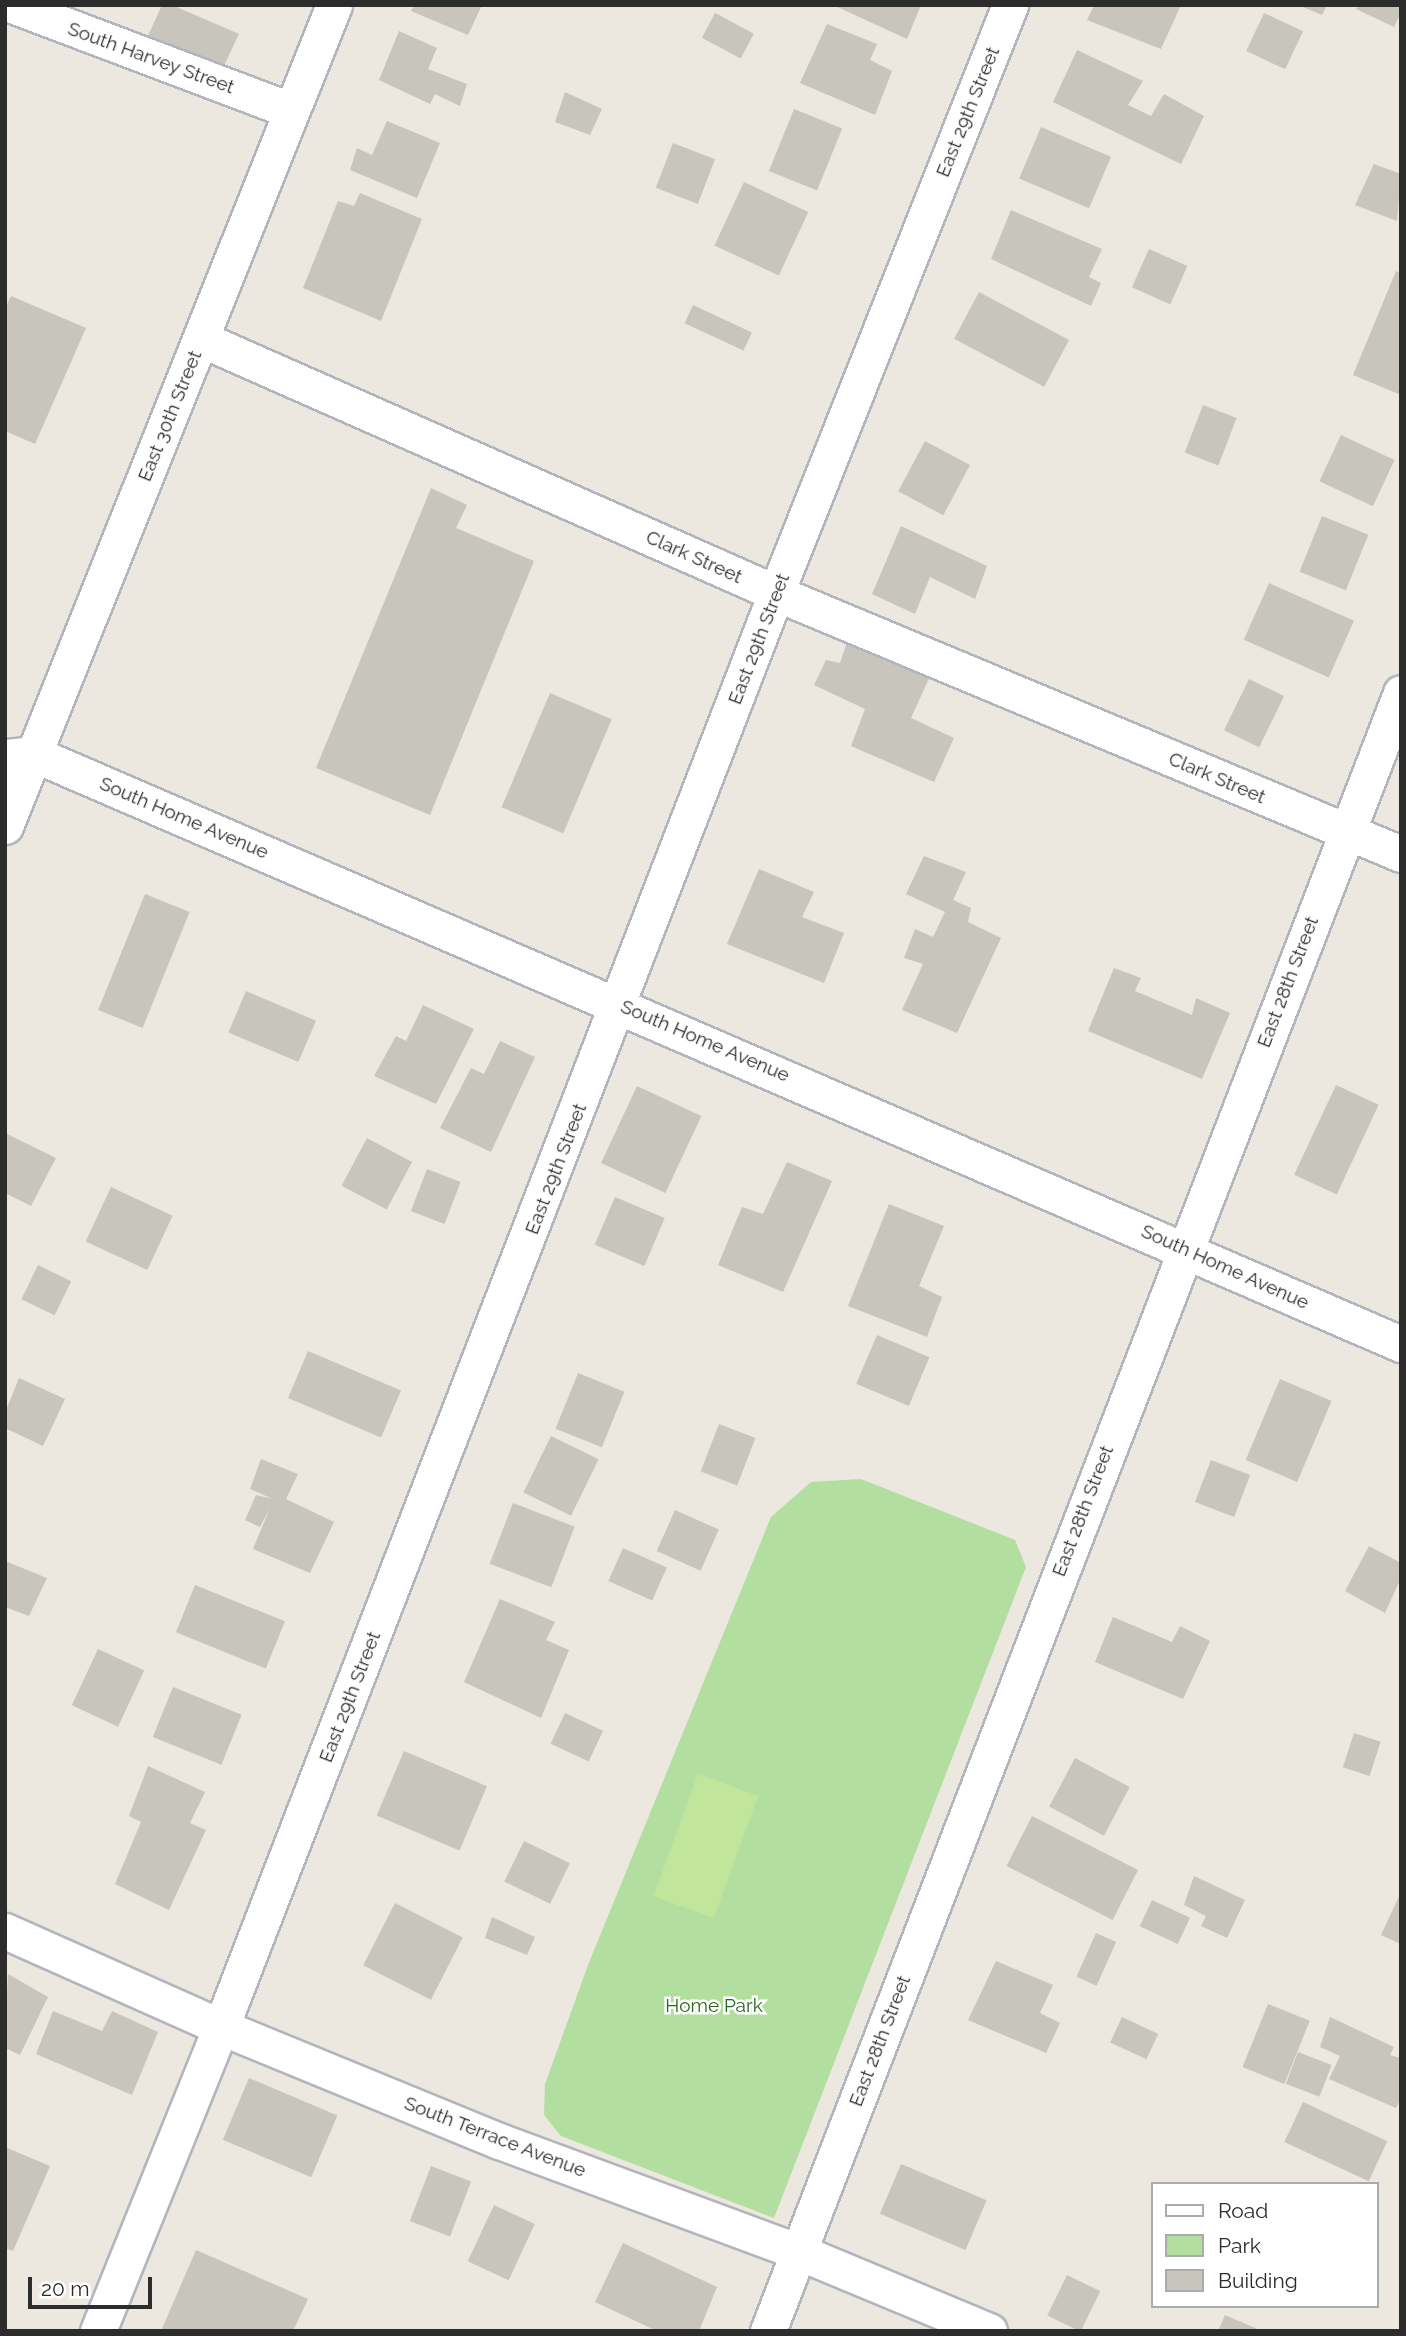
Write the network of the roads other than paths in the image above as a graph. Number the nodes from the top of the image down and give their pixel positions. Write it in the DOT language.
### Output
graph roads {
  1 [pos="12,5"];
  2 [pos="334,5"];
  3 [pos="1010,5"];
  4 [pos="292,111"];
  5 [pos="201,339"];
  6 [pos="776,593"];
  7 [pos="1401,693"];
  8 [pos="20,756"];
  9 [pos="5,826"];
  10 [pos="1346,832"];
  11 [pos="1401,854"];
  12 [pos="620,1004"];
  13 [pos="1185,1249"];
  14 [pos="1401,1344"];
  15 [pos="5,1931"];
  16 [pos="221,2027"];
  17 [pos="799,2252"];
  18 [pos="98,2331"];
  19 [pos="768,2331"];
  20 [pos="989,2331"];
  1 -- 4 [label="street, South Harvey Street"];
  2 -- 4 [label="street, East 30th Street"];
  3 -- 6 [label="street, East 29th Street"];
  4 -- 5 [label="street, East 30th Street"];
  5 -- 6 [label="street, Clark Street"];
  5 -- 8 [label="street, East 30th Street"];
  6 -- 10 [label="street, Clark Street"];
  6 -- 12 [label="street, East 29th Street"];
  7 -- 10 [label="street, East 28th Street"];
  8 -- 9 [label="street, East 30th Street"];
  8 -- 12 [label="street, South Home Avenue"];
  10 -- 11 [label="street, Clark Street"];
  10 -- 13 [label="street, East 28th Street"];
  12 -- 13 [label="street, South Home Avenue"];
  12 -- 16 [label="street, East 29th Street"];
  13 -- 14 [label="street, South Home Avenue"];
  13 -- 17 [label="street, East 28th Street"];
  15 -- 16 [label="street, South Terrace Avenue"];
  16 -- 17 [label="street, South Terrace Avenue"];
  16 -- 18 [label="street, East 29th Street"];
  17 -- 19 [label="street, East 28th Street"];
  17 -- 20 [label="street, South Terrace Avenue"];
}
